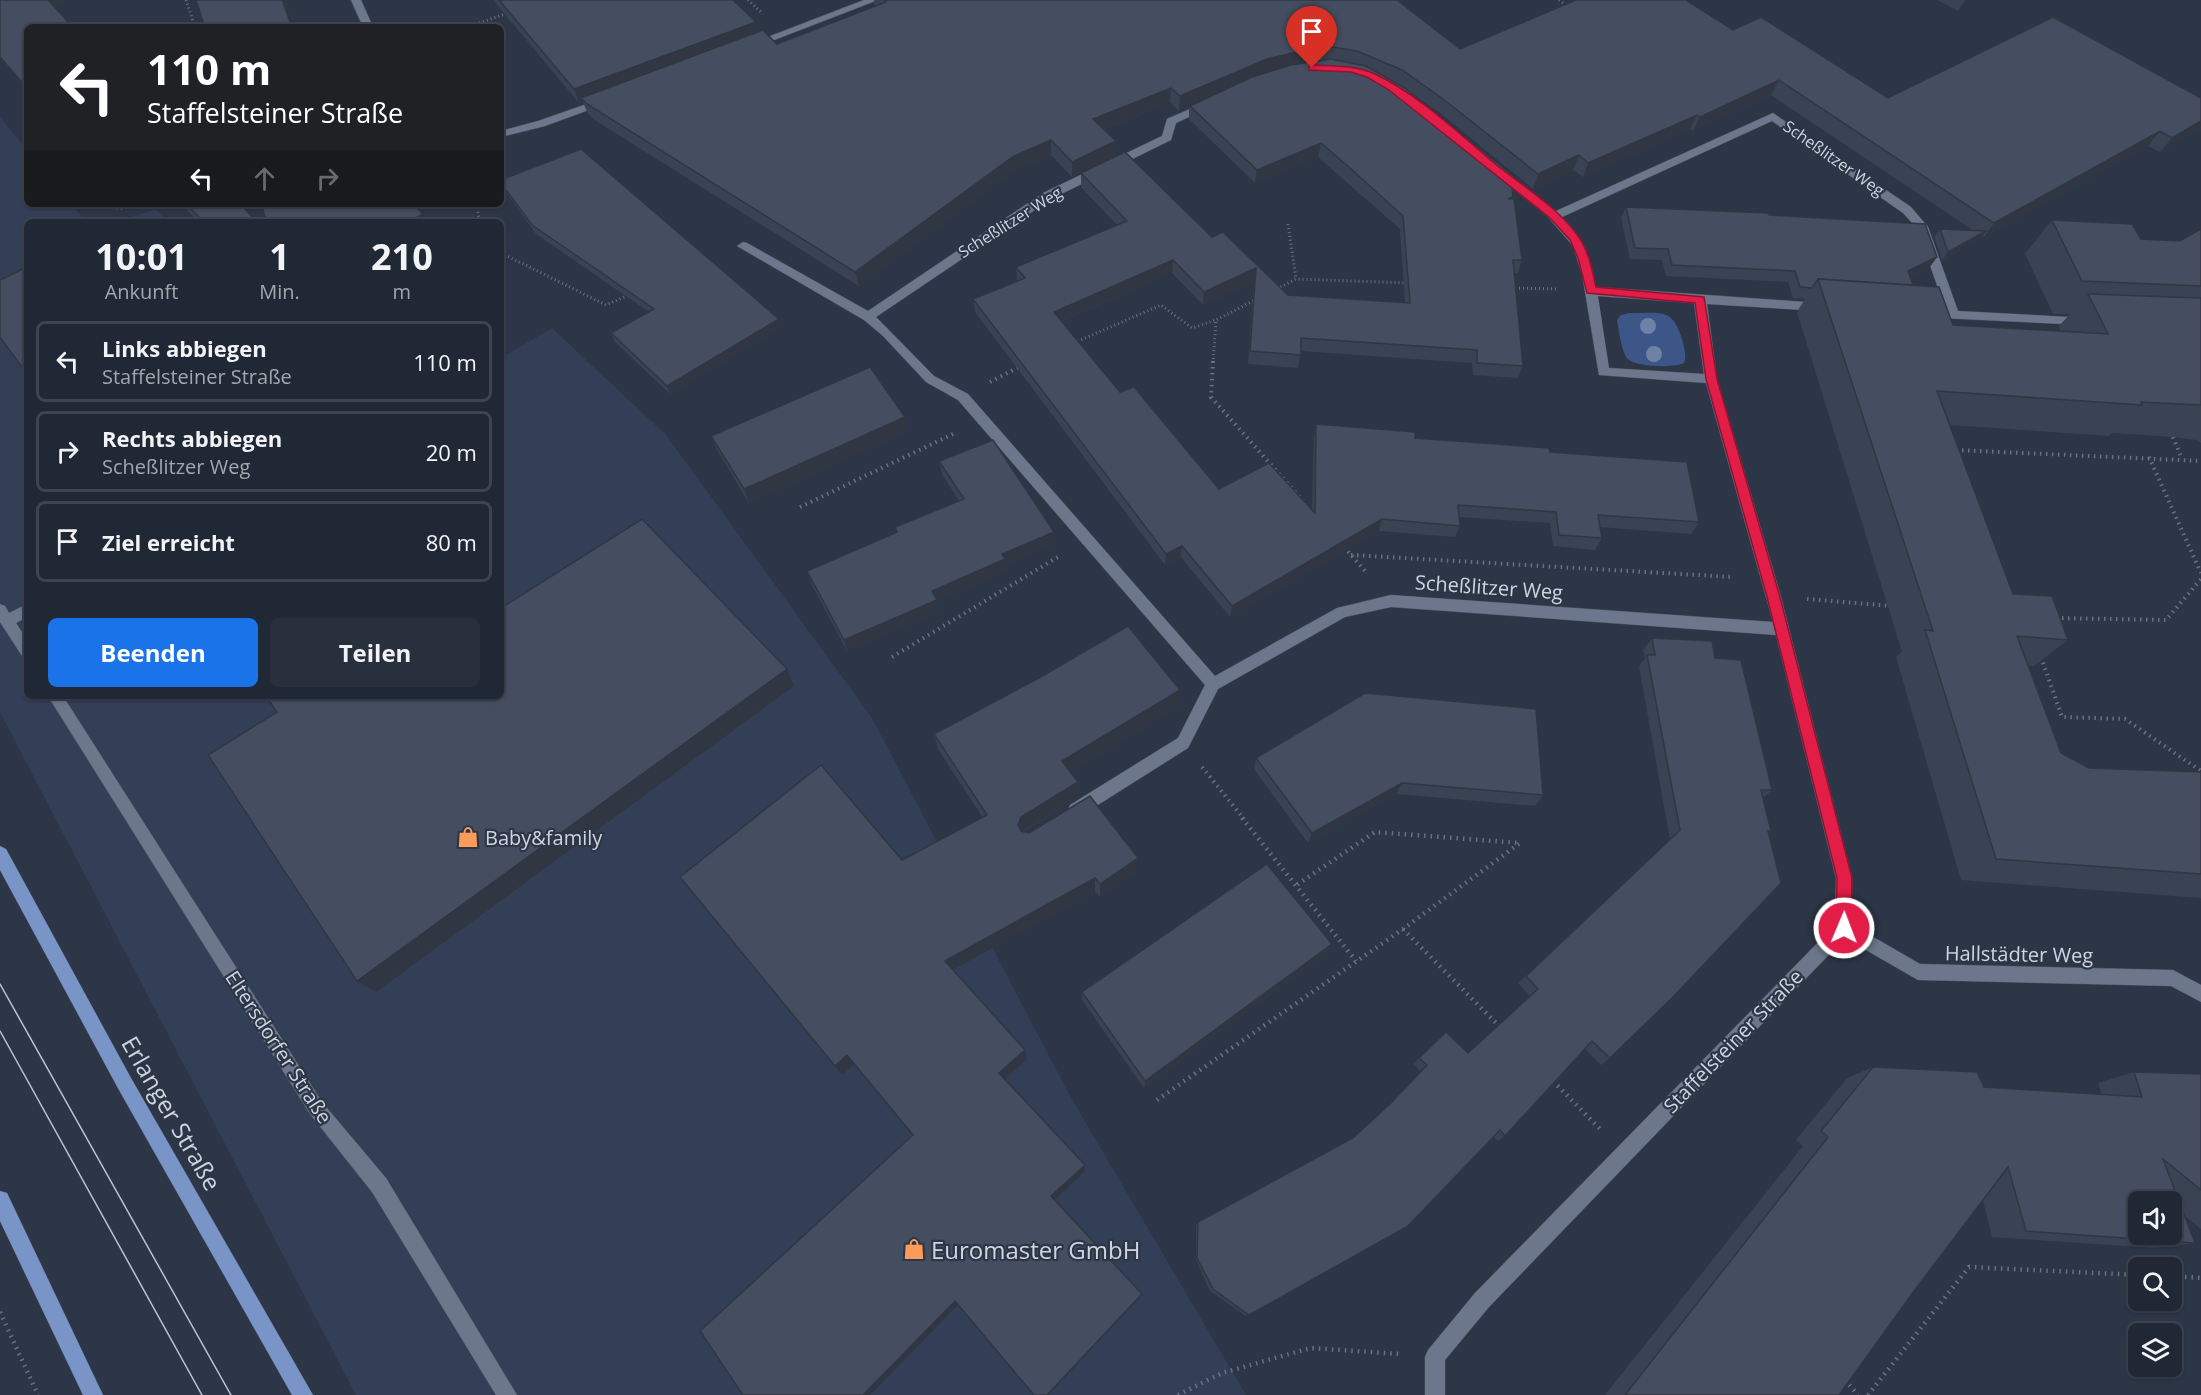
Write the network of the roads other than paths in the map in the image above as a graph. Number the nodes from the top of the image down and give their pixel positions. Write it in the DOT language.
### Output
graph roads {
  1 [pos="356,0"];
  2 [pos="873,0"];
  3 [pos="367,24"];
  4 [pos="744,48"];
  5 [pos="613,98"];
  6 [pos="1220,99"];
  7 [pos="504,133"];
  8 [pos="1500,173"];
  9 [pos="1554,216"];
  10 [pos="743,246"];
  11 [pos="1591,291"];
  12 [pos="1700,299"];
  13 [pos="1837,308"];
  14 [pos="1930,314"];
  15 [pos="1954,316"];
  16 [pos="867,317"];
  17 [pos="2095,321"];
  18 [pos="1711,379"];
  19 [pos="24,611"];
  20 [pos="4,616"];
  21 [pos="1782,629"];
  22 [pos="24,647"];
  23 [pos="1213,684"];
  24 [pos="57,699"];
  25 [pos="1059,820"];
  26 [pos="0,854"];
  27 [pos="1844,928"];
  28 [pos="2201,994"];
  29 [pos="0,1200"];
  30 [pos="93,1395"];
  31 [pos="303,1395"];
  32 [pos="507,1395"];
  33 [pos="1435,1395"];
  1 -- 3 [label="street"];
  2 -- 4 [label="street"];
  5 -- 7 [label="street"];
  6 -- 16 [label="street, Scheßlitzer Weg"];
  8 -- 9 [label="street"];
  9 -- 11 [label="street"];
  9 -- 15 [label="street, Scheßlitzer Weg"];
  10 -- 16 [label="street"];
  11 -- 12 [label="street"];
  11 -- 18 [label="street"];
  12 -- 13 [label="street"];
  12 -- 18 [label="street"];
  14 -- 15 [label="street"];
  15 -- 17 [label="street"];
  16 -- 23 [label="street"];
  18 -- 21 [label="street"];
  19 -- 20 [label="street"];
  20 -- 22 [label="street"];
  21 -- 23 [label="street, Scheßlitzer Weg"];
  21 -- 27 [label="street"];
  23 -- 25 [label="street"];
  24 -- 32 [label="street, Eltersdorfer Straße"];
  26 -- 31 [label="main road, Erlanger Straße"];
  27 -- 28 [label="street, Hallstädter Weg"];
  27 -- 33 [label="street, Staffelsteiner Straße"];
  29 -- 30 [label="main road"];
}
